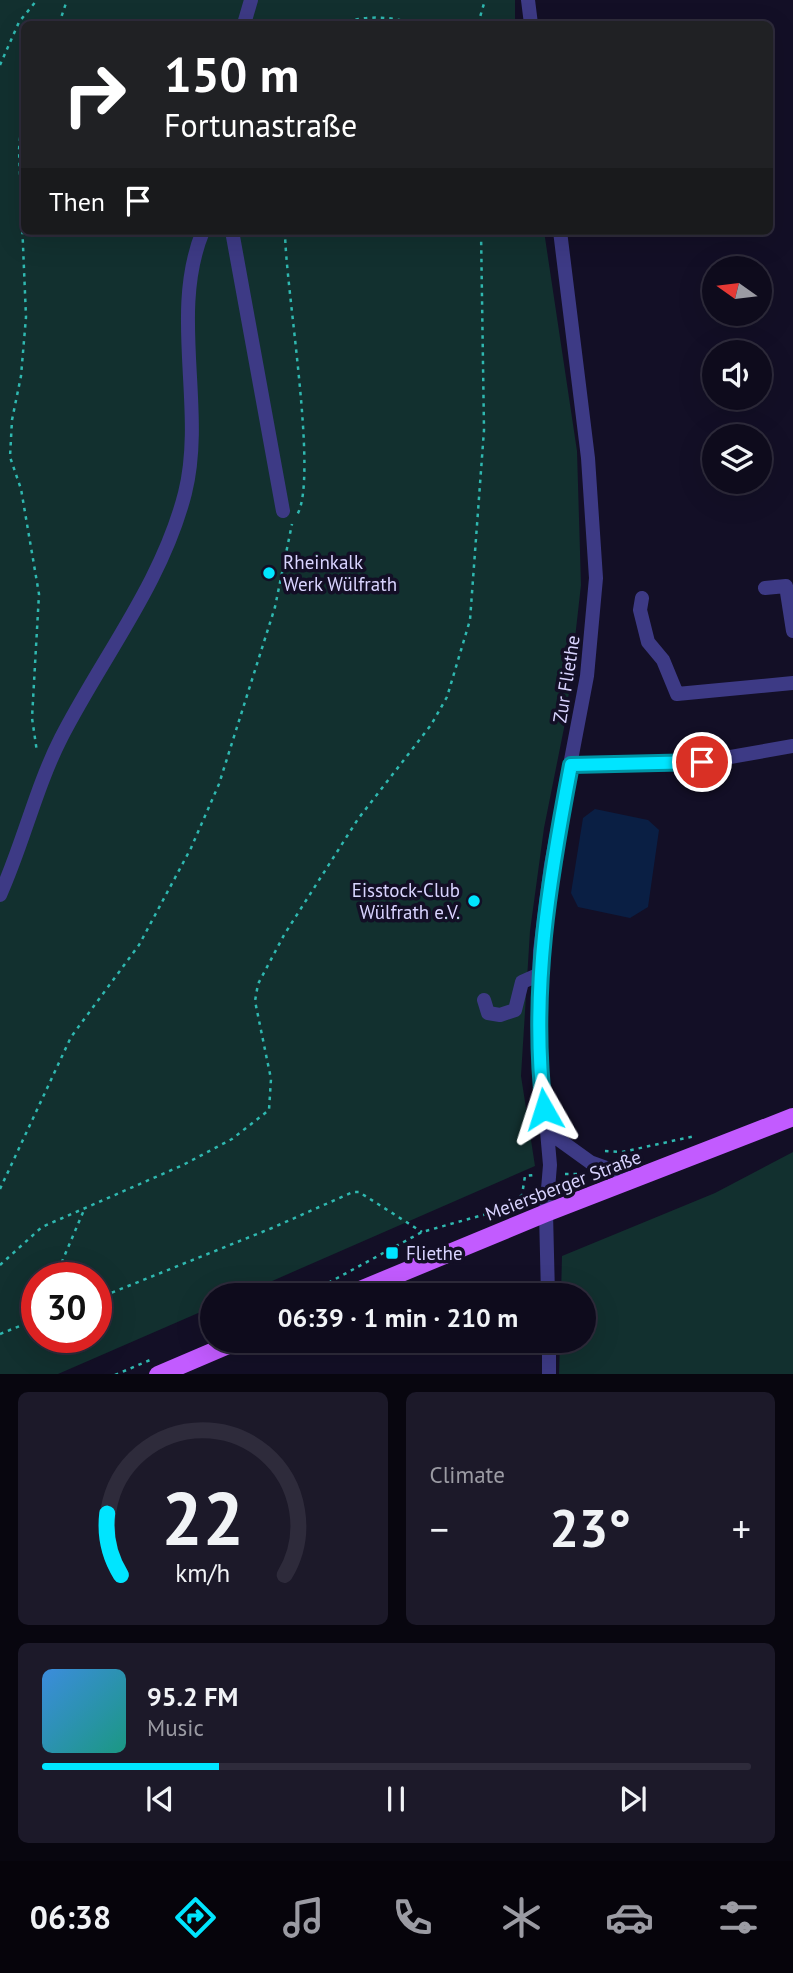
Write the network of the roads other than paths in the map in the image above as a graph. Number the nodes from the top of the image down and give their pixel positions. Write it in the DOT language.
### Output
graph roads {
  1 [pos="251,0"];
  2 [pos="528,0"];
  3 [pos="245,21"];
  4 [pos="531,21"];
  5 [pos="201,235"];
  6 [pos="233,235"];
  7 [pos="560,235"];
  8 [pos="283,510"];
  9 [pos="765,588"];
  10 [pos="642,598"];
  11 [pos="793,631"];
  12 [pos="793,683"];
  13 [pos="793,746"];
  14 [pos="571,765"];
  15 [pos="0,895"];
  16 [pos="540,974"];
  17 [pos="484,1000"];
  18 [pos="793,1117"];
  19 [pos="547,1131"];
  20 [pos="637,1179"];
  21 [pos="546,1213"];
  22 [pos="377,1283"];
  23 [pos="548,1283"];
  24 [pos="209,1353"];
  25 [pos="549,1353"];
  26 [pos="158,1374"];
  27 [pos="549,1374"];
  1 -- 3 [label="street"];
  2 -- 4 [label="street"];
  5 -- 15 [label="street"];
  6 -- 8 [label="street"];
  7 -- 14 [label="street, Zur Fliethe"];
  9 -- 11 [label="street"];
  10 -- 12 [label="street"];
  13 -- 14 [label="street"];
  14 -- 16 [label="street, Zur Fliethe"];
  16 -- 17 [label="street"];
  16 -- 19 [label="street, Zur Fliethe"];
  18 -- 20 [label="main road, Meiersberger Straße"];
  19 -- 20 [label="street"];
  19 -- 21 [label="street, Zur Fliethe"];
  20 -- 21 [label="main road, Meiersberger Straße"];
  21 -- 22 [label="main road, Meiersberger Straße"];
  21 -- 23 [label="street, Zur Fliethe"];
  24 -- 26 [label="main road"];
  25 -- 27 [label="street"];
}
